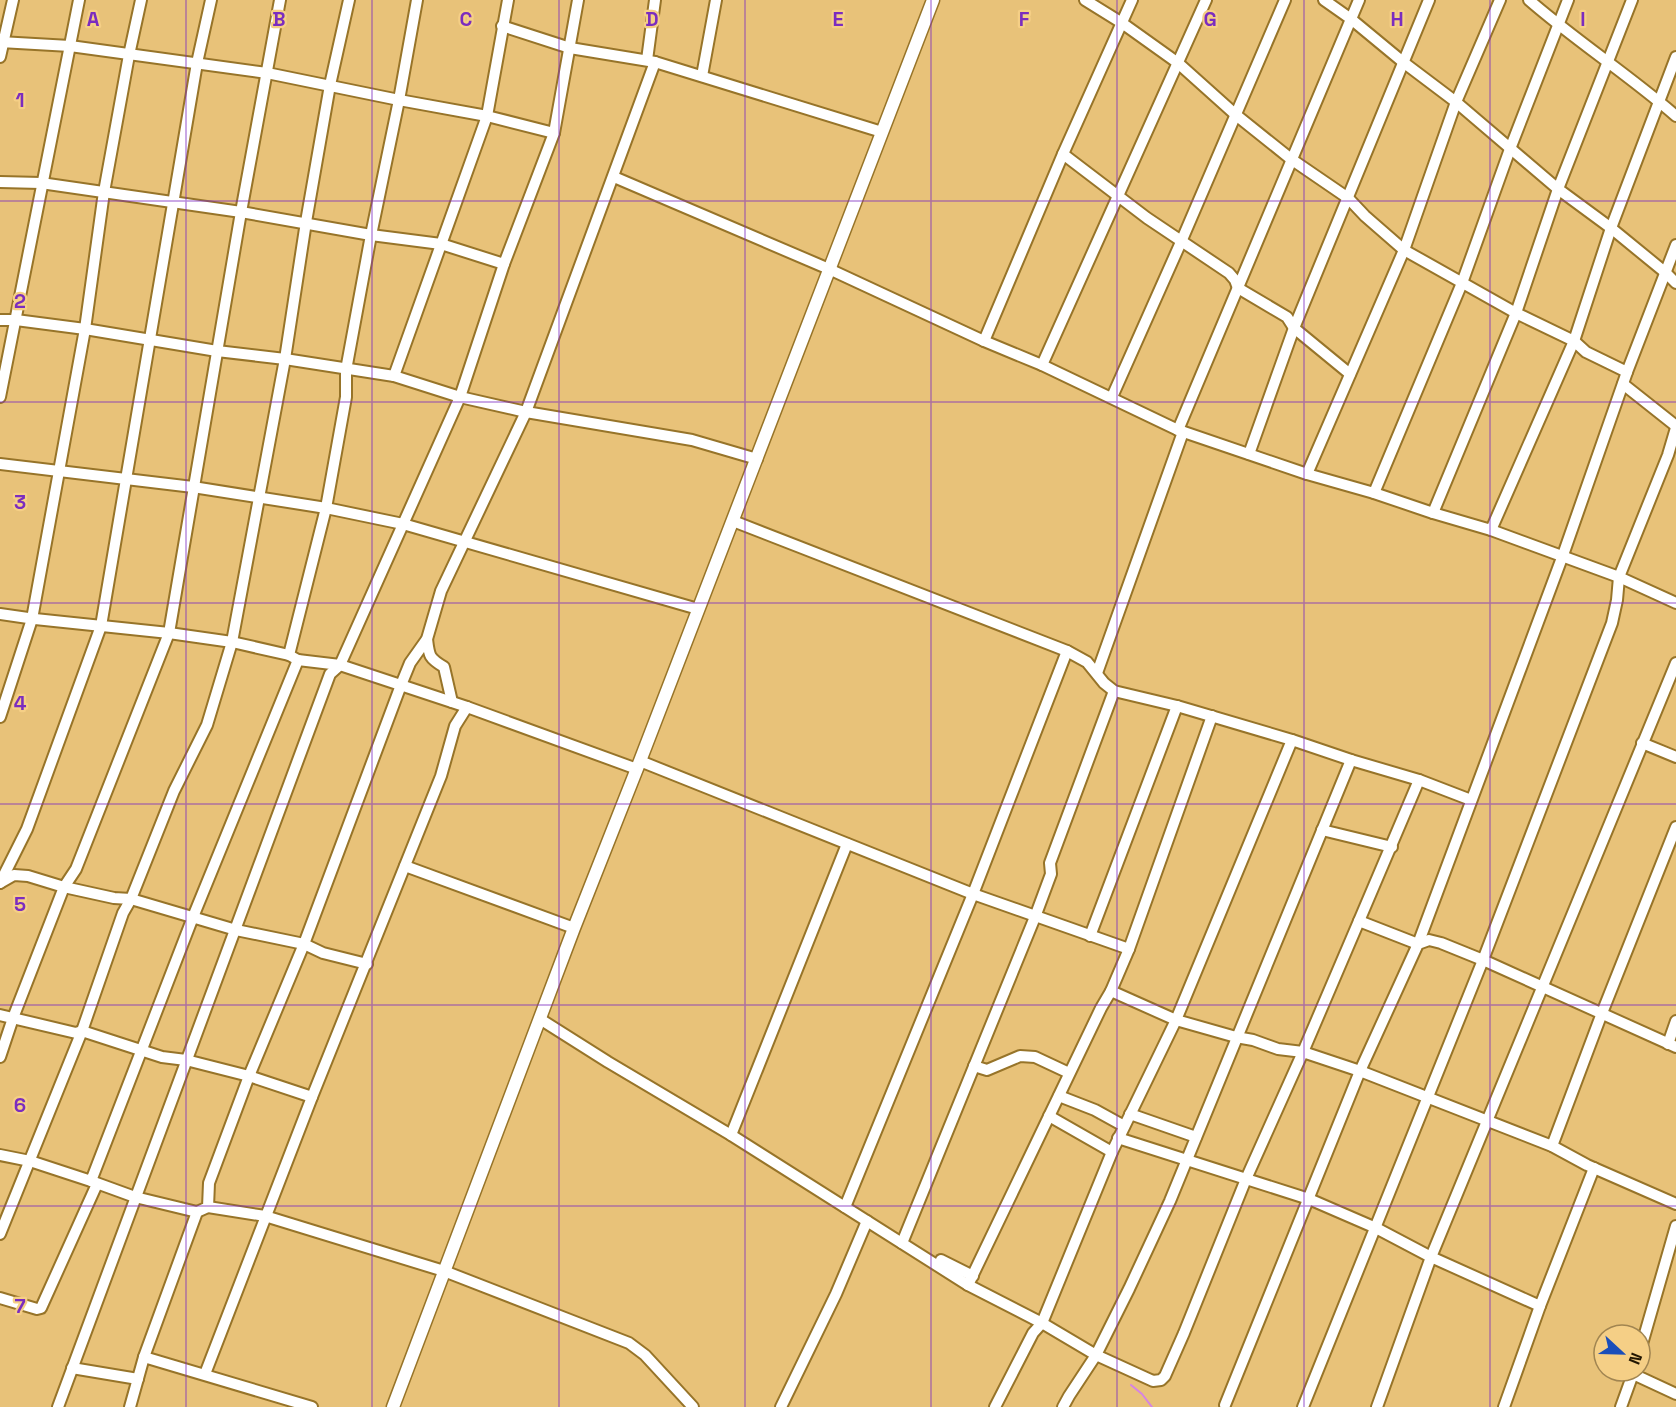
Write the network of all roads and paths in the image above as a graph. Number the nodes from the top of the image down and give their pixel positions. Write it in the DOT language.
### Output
graph roads {
  1 [pos="13,0"];
  2 [pos="79,0"];
  3 [pos="141,0"];
  4 [pos="211,0"];
  5 [pos="280,0"];
  6 [pos="349,0"];
  7 [pos="417,0"];
  8 [pos="508,0"];
  9 [pos="578,0"];
  10 [pos="655,0"];
  11 [pos="716,0"];
  12 [pos="933,0"];
  13 [pos="1085,0"];
  14 [pos="1132,0"];
  15 [pos="1206,0"];
  16 [pos="1285,0"];
  17 [pos="1324,0"];
  18 [pos="1359,0"];
  19 [pos="1429,0"];
  20 [pos="1500,0"];
  21 [pos="1529,0"];
  22 [pos="1568,0"];
  23 [pos="1632,0"];
  24 [pos="1351,19"];
  25 [pos="1122,23"];
  26 [pos="502,26"];
  27 [pos="1559,26"];
  28 [pos="1,42"];
  29 [pos="70,46"];
  30 [pos="570,48"];
  31 [pos="129,55"];
  32 [pos="0,57"];
  33 [pos="1676,57"];
  34 [pos="651,61"];
  35 [pos="1403,62"];
  36 [pos="1608,62"];
  37 [pos="197,63"];
  38 [pos="1178,63"];
  39 [pos="267,73"];
  40 [pos="702,76"];
  41 [pos="330,85"];
  42 [pos="399,100"];
  43 [pos="1659,101"];
  44 [pos="1456,102"];
  45 [pos="1236,115"];
  46 [pos="487,116"];
  47 [pos="1676,116"];
  48 [pos="882,132"];
  49 [pos="554,133"];
  50 [pos="1510,149"];
  51 [pos="1063,154"];
  52 [pos="1291,159"];
  53 [pos="614,177"];
  54 [pos="0,182"];
  55 [pos="41,183"];
  56 [pos="1558,189"];
  57 [pos="104,192"];
  58 [pos="1118,195"];
  59 [pos="1348,198"];
  60 [pos="173,202"];
  61 [pos="241,212"];
  62 [pos="306,222"];
  63 [pos="1611,228"];
  64 [pos="371,235"];
  65 [pos="1181,242"];
  66 [pos="441,244"];
  67 [pos="1676,245"];
  68 [pos="1404,250"];
  69 [pos="504,264"];
  70 [pos="829,269"];
  71 [pos="1666,273"];
  72 [pos="1676,283"];
  73 [pos="1462,284"];
  74 [pos="1238,288"];
  75 [pos="1516,313"];
  76 [pos="0,320"];
  77 [pos="16,320"];
  78 [pos="1294,328"];
  79 [pos="84,329"];
  80 [pos="149,340"];
  81 [pos="984,341"];
  82 [pos="1574,341"];
  83 [pos="217,351"];
  84 [pos="285,359"];
  85 [pos="1042,365"];
  86 [pos="346,370"];
  87 [pos="1627,372"];
  88 [pos="1350,374"];
  89 [pos="394,376"];
  90 [pos="1623,384"];
  91 [pos="0,397"];
  92 [pos="460,397"];
  93 [pos="1112,397"];
  94 [pos="526,412"];
  95 [pos="1676,427"];
  96 [pos="1181,431"];
  97 [pos="1249,454"];
  98 [pos="1672,458"];
  99 [pos="757,459"];
  100 [pos="0,464"];
  101 [pos="60,471"];
  102 [pos="1308,474"];
  103 [pos="125,480"];
  104 [pos="193,488"];
  105 [pos="1374,493"];
  106 [pos="260,498"];
  107 [pos="326,508"];
  108 [pos="1433,513"];
  109 [pos="733,520"];
  110 [pos="403,524"];
  111 [pos="1491,530"];
  112 [pos="464,542"];
  113 [pos="1563,555"];
  114 [pos="1619,577"];
  115 [pos="1676,603"];
  116 [pos="698,609"];
  117 [pos="0,614"];
  118 [pos="32,619"];
  119 [pos="101,626"];
  120 [pos="169,633"];
  121 [pos="427,639"];
  122 [pos="232,642"];
  123 [pos="1067,651"];
  124 [pos="294,657"];
  125 [pos="1676,663"];
  126 [pos="340,665"];
  127 [pos="1097,673"];
  128 [pos="401,685"];
  129 [pos="1114,691"];
  130 [pos="452,702"];
  131 [pos="1177,706"];
  132 [pos="467,707"];
  133 [pos="1212,716"];
  134 [pos="0,717"];
  135 [pos="1292,740"];
  136 [pos="1642,743"];
  137 [pos="1676,757"];
  138 [pos="1351,760"];
  139 [pos="639,765"];
  140 [pos="1419,780"];
  141 [pos="1471,800"];
  142 [pos="1676,827"];
  143 [pos="1322,830"];
  144 [pos="847,844"];
  145 [pos="1392,847"];
  146 [pos="405,866"];
  147 [pos="64,887"];
  148 [pos="973,894"];
  149 [pos="131,898"];
  150 [pos="193,917"];
  151 [pos="1035,917"];
  152 [pos="1359,921"];
  153 [pos="574,928"];
  154 [pos="236,930"];
  155 [pos="1090,936"];
  156 [pos="304,944"];
  157 [pos="1418,944"];
  158 [pos="1129,949"];
  159 [pos="1483,960"];
  160 [pos="367,964"];
  161 [pos="1543,988"];
  162 [pos="1111,992"];
  163 [pos="1602,1013"];
  164 [pos="0,1015"];
  165 [pos="13,1018"];
  166 [pos="540,1019"];
  167 [pos="1176,1020"];
  168 [pos="1676,1021"];
  169 [pos="82,1030"];
  170 [pos="1236,1037"];
  171 [pos="1672,1046"];
  172 [pos="141,1049"];
  173 [pos="1303,1052"];
  174 [pos="0,1057"];
  175 [pos="186,1060"];
  176 [pos="974,1066"];
  177 [pos="1360,1071"];
  178 [pos="1067,1072"];
  179 [pos="249,1076"];
  180 [pos="1059,1096"];
  181 [pos="312,1097"];
  182 [pos="1428,1097"];
  183 [pos="1130,1114"];
  184 [pos="1049,1116"];
  185 [pos="1488,1121"];
  186 [pos="1124,1126"];
  187 [pos="731,1135"];
  188 [pos="1196,1137"];
  189 [pos="1118,1138"];
  190 [pos="1552,1146"];
  191 [pos="1112,1152"];
  192 [pos="0,1155"];
  193 [pos="30,1161"];
  194 [pos="1187,1161"];
  195 [pos="1594,1168"];
  196 [pos="1246,1179"];
  197 [pos="94,1183"];
  198 [pos="135,1197"];
  199 [pos="1309,1199"];
  200 [pos="1676,1204"];
  201 [pos="208,1207"];
  202 [pos="845,1207"];
  203 [pos="197,1212"];
  204 [pos="265,1216"];
  205 [pos="867,1221"];
  206 [pos="1676,1226"];
  207 [pos="1376,1228"];
  208 [pos="0,1234"];
  209 [pos="903,1241"];
  210 [pos="1431,1257"];
  211 [pos="444,1271"];
  212 [pos="970,1281"];
  213 [pos="0,1298"];
  214 [pos="1540,1306"];
  215 [pos="1042,1323"];
  216 [pos="1648,1323"];
  217 [pos="1096,1355"];
  218 [pos="144,1357"];
  219 [pos="72,1368"];
  220 [pos="205,1374"];
  221 [pos="138,1379"];
  222 [pos="1652,1381"];
  223 [pos="1630,1383"];
  224 [pos="1676,1394"];
  225 [pos="1226,1406"];
  226 [pos="58,1407"];
  227 [pos="130,1407"];
  228 [pos="312,1407"];
  229 [pos="393,1407"];
  230 [pos="693,1407"];
  231 [pos="781,1407"];
  232 [pos="995,1407"];
  233 [pos="1063,1407"];
  234 [pos="1304,1407"];
  235 [pos="1377,1407"];
  236 [pos="1504,1407"];
  237 [pos="1621,1407"];
  1 -- 28 [label="street"];
  2 -- 29 [label="street"];
  3 -- 31 [label="street"];
  4 -- 37 [label="street"];
  5 -- 39 [label="street"];
  6 -- 41 [label="street"];
  7 -- 42 [label="street"];
  8 -- 26 [label="street"];
  9 -- 30 [label="street"];
  10 -- 34 [label="street"];
  11 -- 40 [label="street"];
  12 -- 48 [label="main road"];
  13 -- 25 [label="street"];
  14 -- 25 [label="street"];
  15 -- 38 [label="street"];
  16 -- 45 [label="street"];
  17 -- 24 [label="street"];
  18 -- 24 [label="street"];
  19 -- 35 [label="street"];
  20 -- 44 [label="street"];
  21 -- 27 [label="street"];
  22 -- 27 [label="street"];
  23 -- 36 [label="street"];
  24 -- 35 [label="street"];
  24 -- 52 [label="street"];
  25 -- 38 [label="street"];
  25 -- 51 [label="street"];
  26 -- 30 [label="street"];
  26 -- 46 [label="street"];
  27 -- 36 [label="street"];
  27 -- 50 [label="street"];
  28 -- 29 [label="street"];
  28 -- 32 [label="street"];
  29 -- 31 [label="street"];
  29 -- 55 [label="street"];
  30 -- 34 [label="street"];
  30 -- 49 [label="street"];
  31 -- 37 [label="street"];
  31 -- 57 [label="street"];
  33 -- 43 [label="street"];
  34 -- 40 [label="street"];
  34 -- 53 [label="street"];
  35 -- 44 [label="street"];
  35 -- 59 [label="street"];
  36 -- 43 [label="street"];
  36 -- 56 [label="street"];
  37 -- 39 [label="street"];
  37 -- 60 [label="street"];
  38 -- 45 [label="street"];
  38 -- 58 [label="street"];
  39 -- 41 [label="street"];
  39 -- 61 [label="street"];
  40 -- 48 [label="street"];
  41 -- 42 [label="street"];
  41 -- 62 [label="street"];
  42 -- 46 [label="street"];
  42 -- 64 [label="street"];
  43 -- 47 [label="street"];
  43 -- 63 [label="street"];
  44 -- 50 [label="street"];
  44 -- 68 [label="street"];
  45 -- 52 [label="street"];
  45 -- 65 [label="street"];
  46 -- 49 [label="street"];
  46 -- 66 [label="street"];
  48 -- 70 [label="main road"];
  49 -- 69 [label="street"];
  50 -- 56 [label="street"];
  50 -- 73 [label="street"];
  51 -- 58 [label="street"];
  51 -- 81 [label="street"];
  52 -- 59 [label="street"];
  52 -- 74 [label="street"];
  53 -- 70 [label="street"];
  53 -- 94 [label="street"];
  54 -- 55 [label="street"];
  55 -- 57 [label="street"];
  55 -- 77 [label="street"];
  56 -- 63 [label="street"];
  56 -- 75 [label="street"];
  57 -- 60 [label="street"];
  57 -- 79 [label="street"];
  58 -- 65 [label="street"];
  58 -- 85 [label="street"];
  59 -- 68 [label="street"];
  59 -- 78 [label="street"];
  60 -- 61 [label="street"];
  60 -- 80 [label="street"];
  61 -- 62 [label="street"];
  61 -- 83 [label="street"];
  62 -- 64 [label="street"];
  62 -- 84 [label="street"];
  63 -- 71 [label="street"];
  63 -- 82 [label="street"];
  64 -- 66 [label="street"];
  64 -- 86 [label="street"];
  65 -- 74 [label="street"];
  65 -- 93 [label="street"];
  66 -- 69 [label="street"];
  66 -- 89 [label="street"];
  67 -- 71 [label="street"];
  68 -- 73 [label="street"];
  68 -- 88 [label="street"];
  69 -- 92 [label="street"];
  70 -- 81 [label="street"];
  70 -- 99 [label="main road"];
  71 -- 72 [label="street"];
  71 -- 87 [label="street"];
  73 -- 75 [label="street"];
  73 -- 105 [label="street"];
  74 -- 78 [label="street"];
  74 -- 96 [label="street"];
  75 -- 82 [label="street"];
  75 -- 108 [label="street"];
  76 -- 77 [label="street"];
  77 -- 79 [label="street"];
  77 -- 91 [label="street"];
  78 -- 88 [label="street"];
  78 -- 97 [label="street"];
  79 -- 80 [label="street"];
  79 -- 101 [label="street"];
  80 -- 83 [label="street"];
  80 -- 103 [label="street"];
  81 -- 85 [label="street"];
  82 -- 87 [label="street"];
  82 -- 111 [label="street"];
  83 -- 84 [label="street"];
  83 -- 104 [label="street"];
  84 -- 86 [label="street"];
  84 -- 106 [label="street"];
  85 -- 93 [label="street"];
  86 -- 89 [label="street"];
  86 -- 107 [label="street"];
  87 -- 90 [label="street"];
  88 -- 102 [label="street"];
  89 -- 92 [label="street"];
  90 -- 95 [label="street"];
  90 -- 113 [label="street"];
  92 -- 94 [label="street"];
  92 -- 110 [label="street"];
  93 -- 96 [label="street"];
  94 -- 99 [label="street"];
  94 -- 112 [label="street"];
  95 -- 98 [label="street"];
  96 -- 97 [label="street"];
  96 -- 127 [label="street"];
  97 -- 102 [label="street"];
  98 -- 114 [label="street"];
  99 -- 109 [label="main road"];
  100 -- 101 [label="street"];
  101 -- 103 [label="street"];
  101 -- 118 [label="street"];
  102 -- 105 [label="street"];
  103 -- 104 [label="street"];
  103 -- 119 [label="street"];
  104 -- 106 [label="street"];
  104 -- 120 [label="street"];
  105 -- 108 [label="street"];
  106 -- 107 [label="street"];
  106 -- 122 [label="street"];
  107 -- 110 [label="street"];
  107 -- 124 [label="street"];
  108 -- 111 [label="street"];
  109 -- 116 [label="main road"];
  109 -- 123 [label="street"];
  110 -- 112 [label="street"];
  110 -- 126 [label="street"];
  111 -- 113 [label="street"];
  112 -- 116 [label="street"];
  112 -- 121 [label="street"];
  113 -- 114 [label="street"];
  113 -- 141 [label="street"];
  114 -- 115 [label="street"];
  114 -- 159 [label="street"];
  116 -- 139 [label="main road"];
  117 -- 118 [label="street"];
  118 -- 119 [label="street"];
  118 -- 134 [label="street"];
  119 -- 120 [label="street"];
  119 -- 147 [label="street"];
  120 -- 122 [label="street"];
  120 -- 147 [label="street"];
  121 -- 128 [label="street"];
  121 -- 130 [label="street"];
  122 -- 124 [label="street"];
  122 -- 149 [label="street"];
  123 -- 127 [label="street"];
  123 -- 148 [label="street"];
  124 -- 126 [label="street"];
  124 -- 150 [label="street"];
  125 -- 136 [label="street"];
  126 -- 128 [label="street"];
  126 -- 154 [label="street"];
  127 -- 129 [label="street"];
  128 -- 130 [label="street"];
  128 -- 156 [label="street"];
  129 -- 131 [label="street"];
  129 -- 151 [label="street"];
  130 -- 132 [label="street"];
  131 -- 133 [label="street"];
  131 -- 155 [label="street"];
  132 -- 139 [label="street"];
  132 -- 146 [label="street"];
  133 -- 135 [label="street"];
  133 -- 158 [label="street"];
  135 -- 138 [label="street"];
  135 -- 167 [label="street"];
  136 -- 137 [label="street"];
  136 -- 161 [label="street"];
  138 -- 140 [label="street"];
  138 -- 143 [label="street"];
  139 -- 144 [label="street"];
  139 -- 153 [label="main road"];
  140 -- 141 [label="street"];
  140 -- 145 [label="street"];
  141 -- 157 [label="street"];
  142 -- 163 [label="street"];
  143 -- 145 [label="street"];
  143 -- 170 [label="street"];
  144 -- 148 [label="street"];
  144 -- 187 [label="street"];
  145 -- 152 [label="street"];
  146 -- 153 [label="street"];
  146 -- 160 [label="street"];
  147 -- 149 [label="street"];
  147 -- 165 [label="street"];
  148 -- 151 [label="street"];
  148 -- 202 [label="street"];
  149 -- 150 [label="street"];
  149 -- 169 [label="street"];
  150 -- 154 [label="street"];
  150 -- 172 [label="street"];
  151 -- 155 [label="street"];
  151 -- 176 [label="street"];
  152 -- 157 [label="street"];
  152 -- 173 [label="street"];
  153 -- 166 [label="main road"];
  154 -- 156 [label="street"];
  154 -- 175 [label="street"];
  155 -- 158 [label="street"];
  156 -- 160 [label="street"];
  156 -- 179 [label="street"];
  157 -- 159 [label="street"];
  157 -- 177 [label="street"];
  158 -- 162 [label="street"];
  159 -- 161 [label="street"];
  159 -- 182 [label="street"];
  160 -- 181 [label="street"];
  161 -- 163 [label="street"];
  161 -- 185 [label="street"];
  162 -- 167 [label="street"];
  162 -- 180 [label="street"];
  163 -- 171 [label="street"];
  163 -- 190 [label="street"];
  164 -- 165 [label="street"];
  165 -- 169 [label="street"];
  165 -- 174 [label="street"];
  166 -- 187 [label="street"];
  166 -- 211 [label="main road"];
  167 -- 170 [label="street"];
  167 -- 183 [label="street"];
  168 -- 171 [label="street"];
  169 -- 172 [label="street"];
  169 -- 193 [label="street"];
  170 -- 173 [label="street"];
  170 -- 188 [label="street"];
  172 -- 175 [label="street"];
  172 -- 197 [label="street"];
  173 -- 177 [label="street"];
  173 -- 196 [label="street"];
  175 -- 179 [label="street"];
  175 -- 198 [label="street"];
  176 -- 178 [label="street"];
  176 -- 209 [label="street"];
  177 -- 182 [label="street"];
  177 -- 199 [label="street"];
  179 -- 181 [label="street"];
  179 -- 201 [label="street"];
  180 -- 184 [label="street"];
  180 -- 186 [label="street"];
  181 -- 204 [label="street"];
  182 -- 185 [label="street"];
  182 -- 207 [label="street"];
  183 -- 186 [label="street"];
  183 -- 188 [label="street"];
  184 -- 191 [label="street"];
  184 -- 212 [label="street"];
  185 -- 190 [label="street"];
  185 -- 210 [label="street"];
  186 -- 189 [label="street"];
  187 -- 202 [label="street"];
  188 -- 194 [label="street"];
  189 -- 191 [label="street"];
  189 -- 194 [label="street"];
  190 -- 195 [label="street"];
  191 -- 215 [label="street"];
  192 -- 193 [label="street"];
  193 -- 197 [label="street"];
  193 -- 208 [label="street"];
  194 -- 196 [label="street"];
  194 -- 217 [label="street"];
  195 -- 200 [label="street"];
  195 -- 214 [label="street"];
  196 -- 199 [label="street"];
  196 -- 217 [label="street"];
  197 -- 198 [label="street"];
  197 -- 213 [label="street"];
  198 -- 203 [label="street"];
  198 -- 219 [label="street"];
  199 -- 207 [label="street"];
  199 -- 225 [label="street"];
  201 -- 203 [label="street"];
  201 -- 204 [label="street"];
  202 -- 205 [label="street"];
  203 -- 218 [label="street"];
  204 -- 211 [label="street"];
  204 -- 220 [label="street"];
  205 -- 209 [label="street"];
  205 -- 231 [label="street"];
  206 -- 216 [label="street"];
  207 -- 210 [label="street"];
  207 -- 234 [label="street"];
  209 -- 212 [label="street"];
  210 -- 214 [label="street"];
  210 -- 235 [label="street"];
  211 -- 229 [label="main road"];
  211 -- 230 [label="street"];
  212 -- 215 [label="street"];
  214 -- 236 [label="street"];
  215 -- 217 [label="street"];
  215 -- 232 [label="street"];
  217 -- 233 [label="street"];
  218 -- 220 [label="street"];
  218 -- 221 [label="street"];
  219 -- 221 [label="street"];
  219 -- 226 [label="street"];
  220 -- 228 [label="street"];
  221 -- 227 [label="street"];
  222 -- 224 [label="street"];
  223 -- 237 [label="street"];
}
